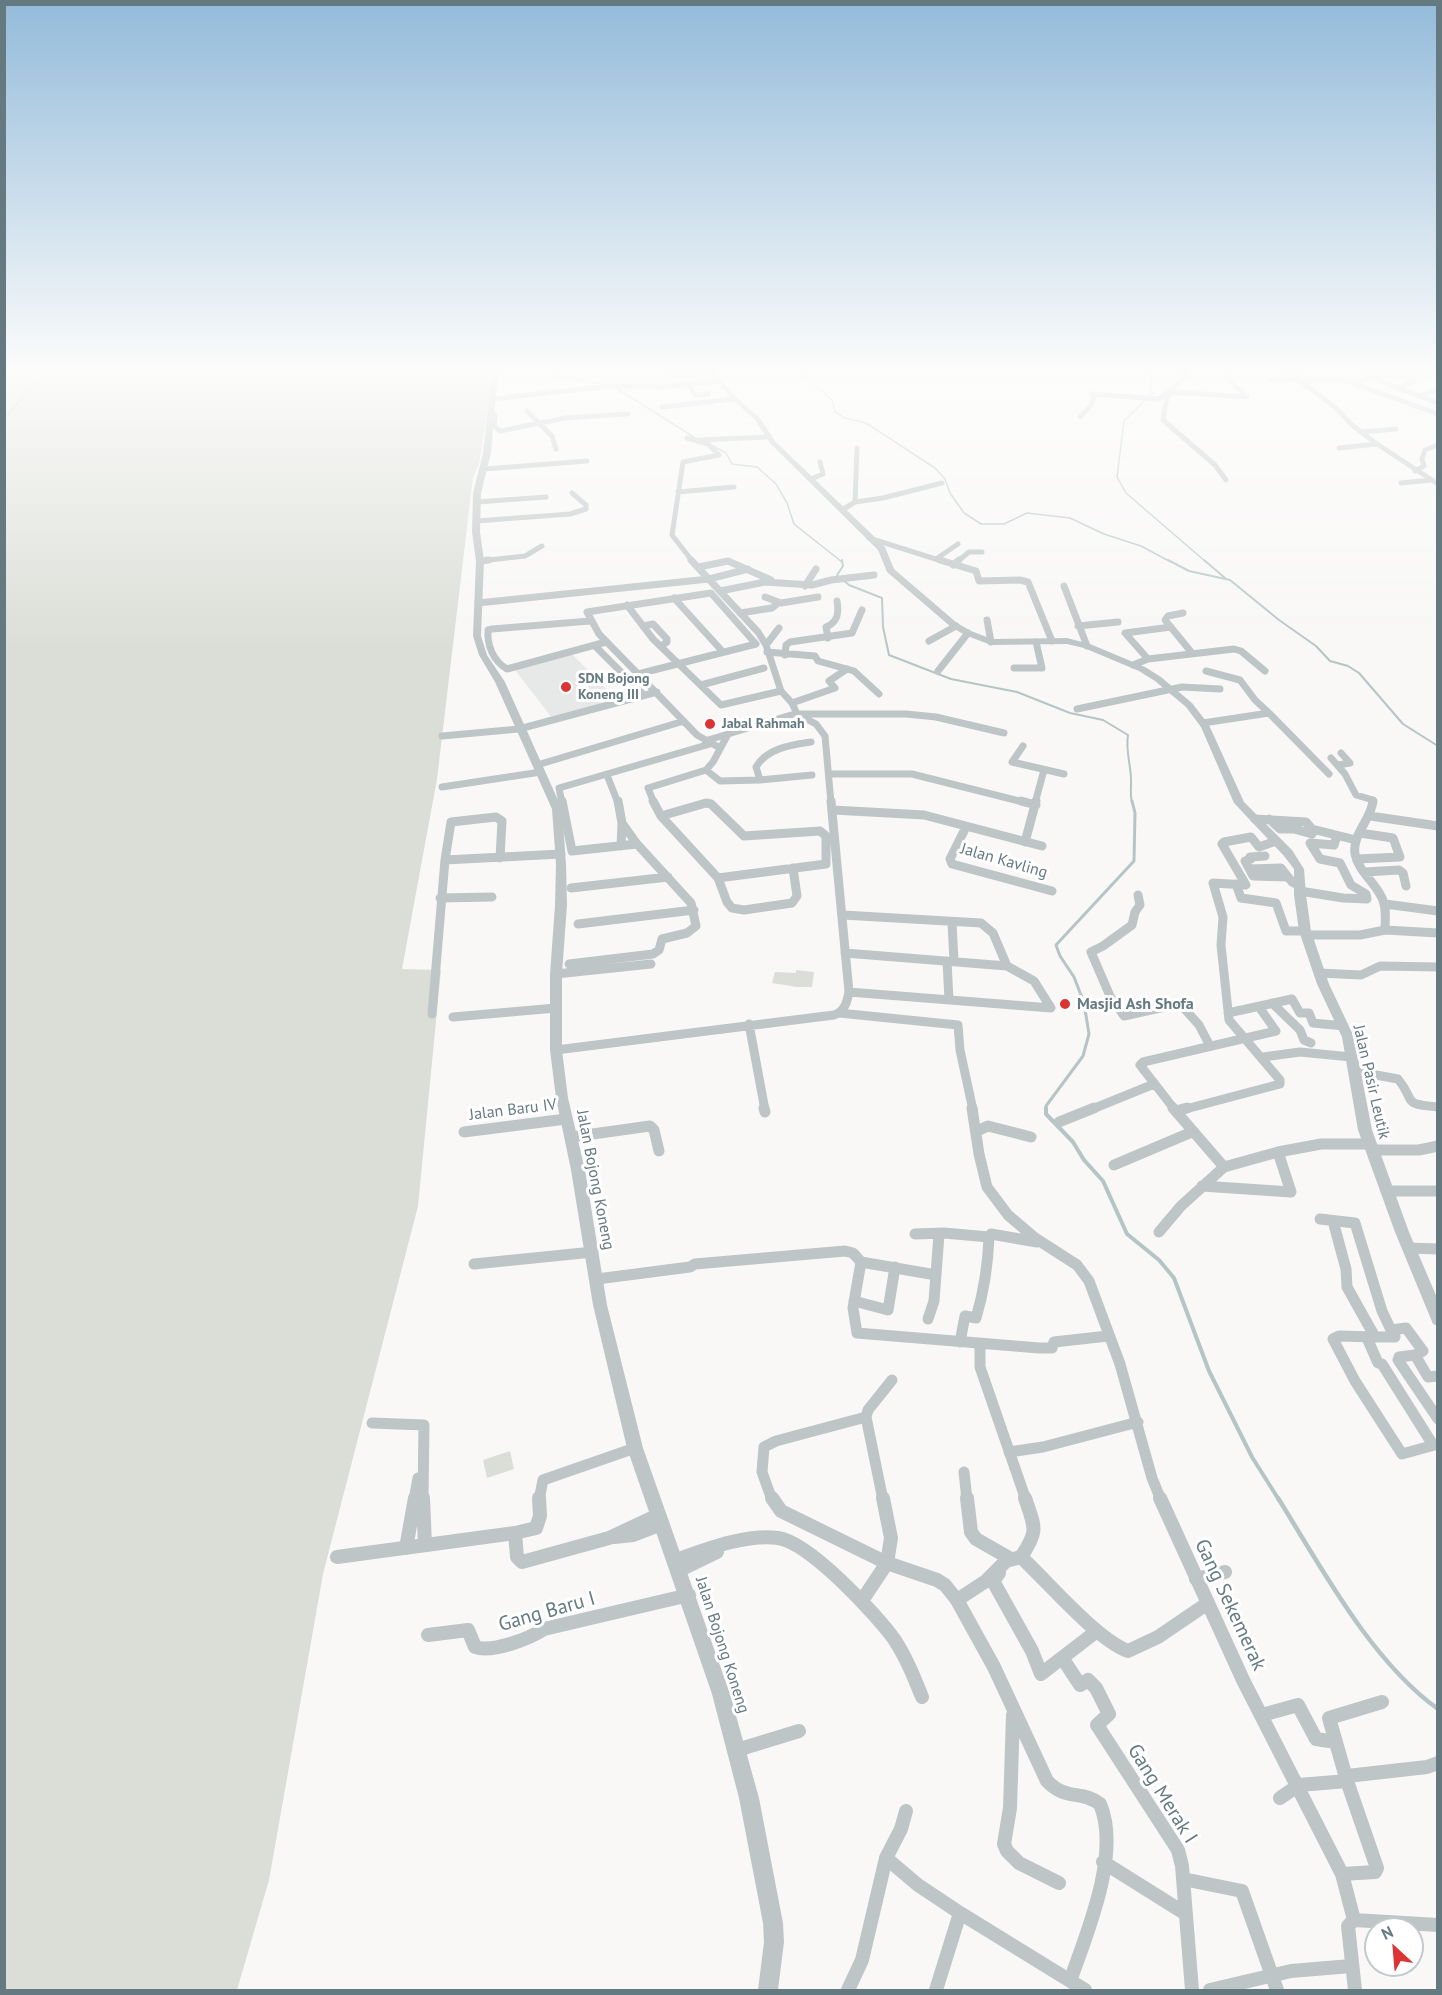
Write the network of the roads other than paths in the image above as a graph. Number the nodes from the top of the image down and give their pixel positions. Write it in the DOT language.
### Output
graph roads {
  1 [pos="485,464"];
  2 [pos="547,464"];
  3 [pos="682,464"];
  4 [pos="796,464"];
  5 [pos="821,464"];
  6 [pos="856,464"];
  7 [pos="1214,464"];
  8 [pos="1405,464"];
  9 [pos="1423,464"];
  10 [pos="484,469"];
  11 [pos="1415,471"];
  12 [pos="811,479"];
  13 [pos="1226,480"];
  14 [pos="1431,480"];
  15 [pos="942,483"];
  16 [pos="1401,483"];
  17 [pos="1437,484"];
  18 [pos="734,487"];
  19 [pos="713,489"];
  20 [pos="678,492"];
  21 [pos="573,493"];
  22 [pos="546,497"];
  23 [pos="711,498"];
  24 [pos="477,502"];
  25 [pos="855,502"];
  26 [pos="842,510"];
  27 [pos="476,521"];
  28 [pos="869,538"];
  29 [pos="958,544"];
  30 [pos="542,546"];
  31 [pos="982,552"];
  32 [pos="936,559"];
  33 [pos="480,561"];
  34 [pos="953,565"];
  35 [pos="699,567"];
  36 [pos="748,569"];
  37 [pos="816,570"];
  38 [pos="874,575"];
  39 [pos="709,579"];
  40 [pos="773,581"];
  41 [pos="805,586"];
  42 [pos="1064,586"];
  43 [pos="720,591"];
  44 [pos="765,597"];
  45 [pos="818,597"];
  46 [pos="674,598"];
  47 [pos="837,601"];
  48 [pos="478,603"];
  49 [pos="778,603"];
  50 [pos="627,605"];
  51 [pos="862,610"];
  52 [pos="740,613"];
  53 [pos="1183,613"];
  54 [pos="987,620"];
  55 [pos="590,621"];
  56 [pos="1118,622"];
  57 [pos="956,626"];
  58 [pos="1078,626"];
  59 [pos="1171,627"];
  60 [pos="779,628"];
  61 [pos="968,633"];
  62 [pos="828,638"];
  63 [pos="929,641"];
  64 [pos="1052,641"];
  65 [pos="606,642"];
  66 [pos="991,642"];
  67 [pos="1036,642"];
  68 [pos="1087,646"];
  69 [pos="596,647"];
  70 [pos="767,648"];
  71 [pos="723,652"];
  72 [pos="1192,653"];
  73 [pos="785,655"];
  74 [pos="794,656"];
  75 [pos="1148,659"];
  76 [pos="809,662"];
  77 [pos="679,663"];
  78 [pos="1133,665"];
  79 [pos="764,668"];
  80 [pos="1014,668"];
  81 [pos="847,669"];
  82 [pos="938,671"];
  83 [pos="1206,671"];
  84 [pos="1265,671"];
  85 [pos="637,674"];
  86 [pos="701,684"];
  87 [pos="1172,689"];
  88 [pos="1220,689"];
  89 [pos="781,691"];
  90 [pos="657,692"];
  91 [pos="879,694"];
  92 [pos="644,695"];
  93 [pos="792,704"];
  94 [pos="1077,709"];
  95 [pos="1269,713"];
  96 [pos="794,715"];
  97 [pos="683,719"];
  98 [pos="1203,723"];
  99 [pos="521,729"];
  100 [pos="1004,733"];
  101 [pos="727,735"];
  102 [pos="442,736"];
  103 [pos="708,742"];
  104 [pos="811,742"];
  105 [pos="1023,746"];
  106 [pos="720,748"];
  107 [pos="1341,753"];
  108 [pos="1331,758"];
  109 [pos="1338,765"];
  110 [pos="538,766"];
  111 [pos="706,770"];
  112 [pos="1044,770"];
  113 [pos="830,774"];
  114 [pos="1064,774"];
  115 [pos="1329,774"];
  116 [pos="607,775"];
  117 [pos="812,775"];
  118 [pos="760,780"];
  119 [pos="442,787"];
  120 [pos="1036,805"];
  121 [pos="833,810"];
  122 [pos="661,816"];
  123 [pos="1370,816"];
  124 [pos="1255,819"];
  125 [pos="622,823"];
  126 [pos="1437,826"];
  127 [pos="966,827"];
  128 [pos="1337,836"];
  129 [pos="1358,837"];
  130 [pos="1276,841"];
  131 [pos="1025,842"];
  132 [pos="637,844"];
  133 [pos="621,846"];
  134 [pos="1042,846"];
  135 [pos="1259,847"];
  136 [pos="561,854"];
  137 [pos="1265,856"];
  138 [pos="500,858"];
  139 [pos="1357,859"];
  140 [pos="445,860"];
  141 [pos="793,868"];
  142 [pos="1273,868"];
  143 [pos="1250,869"];
  144 [pos="1365,872"];
  145 [pos="668,877"];
  146 [pos="1287,877"];
  147 [pos="718,878"];
  148 [pos="1236,884"];
  149 [pos="1406,886"];
  150 [pos="571,888"];
  151 [pos="1300,889"];
  152 [pos="1052,891"];
  153 [pos="1138,896"];
  154 [pos="492,897"];
  155 [pos="440,898"];
  156 [pos="1385,904"];
  157 [pos="694,910"];
  158 [pos="1437,911"];
  159 [pos="843,915"];
  160 [pos="952,922"];
  161 [pos="578,924"];
  162 [pos="1385,930"];
  163 [pos="1306,933"];
  164 [pos="1437,933"];
  165 [pos="845,953"];
  166 [pos="950,961"];
  167 [pos="651,963"];
  168 [pos="569,964"];
  169 [pos="1007,966"];
  170 [pos="1437,967"];
  171 [pos="1319,973"];
  172 [pos="556,974"];
  173 [pos="849,992"];
  174 [pos="949,1000"];
  175 [pos="1272,1003"];
  176 [pos="1259,1007"];
  177 [pos="556,1008"];
  178 [pos="839,1013"];
  179 [pos="1228,1013"];
  180 [pos="432,1014"];
  181 [pos="453,1017"];
  182 [pos="749,1024"];
  183 [pos="1344,1026"];
  184 [pos="1245,1040"];
  185 [pos="1311,1043"];
  186 [pos="1210,1047"];
  187 [pos="556,1050"];
  188 [pos="1263,1057"];
  189 [pos="1351,1057"];
  190 [pos="1354,1071"];
  191 [pos="1154,1084"];
  192 [pos="1437,1107"];
  193 [pos="1176,1111"];
  194 [pos="765,1112"];
  195 [pos="566,1119"];
  196 [pos="1059,1122"];
  197 [pos="977,1131"];
  198 [pos="464,1132"];
  199 [pos="1192,1132"];
  200 [pos="571,1137"];
  201 [pos="1031,1137"];
  202 [pos="1437,1146"];
  203 [pos="1371,1147"];
  204 [pos="658,1151"];
  205 [pos="1278,1152"];
  206 [pos="1114,1165"];
  207 [pos="1224,1167"];
  208 [pos="1202,1186"];
  209 [pos="1386,1191"];
  210 [pos="1437,1191"];
  211 [pos="1320,1219"];
  212 [pos="1333,1221"];
  213 [pos="1159,1232"];
  214 [pos="915,1234"];
  215 [pos="939,1234"];
  216 [pos="989,1237"];
  217 [pos="1046,1244"];
  218 [pos="1408,1248"];
  219 [pos="1437,1249"];
  220 [pos="593,1252"];
  221 [pos="861,1262"];
  222 [pos="474,1264"];
  223 [pos="894,1267"];
  224 [pos="936,1275"];
  225 [pos="597,1280"];
  226 [pos="854,1301"];
  227 [pos="1437,1318"];
  228 [pos="928,1319"];
  229 [pos="1391,1330"];
  230 [pos="1108,1336"];
  231 [pos="1371,1337"];
  232 [pos="960,1342"];
  233 [pos="980,1344"];
  234 [pos="1415,1355"];
  235 [pos="1437,1376"];
  236 [pos="892,1380"];
  237 [pos="1435,1406"];
  238 [pos="866,1417"];
  239 [pos="1437,1419"];
  240 [pos="1138,1422"];
  241 [pos="372,1424"];
  242 [pos="1435,1444"];
  243 [pos="635,1448"];
  244 [pos="1009,1452"];
  245 [pos="422,1461"];
  246 [pos="964,1472"];
  247 [pos="660,1520"];
  248 [pos="515,1533"];
  249 [pos="425,1545"];
  250 [pos="730,1545"];
  251 [pos="406,1548"];
  252 [pos="338,1557"];
  253 [pos="1013,1558"];
  254 [pos="887,1563"];
  255 [pos="678,1565"];
  256 [pos="1225,1572"];
  257 [pos="1196,1579"];
  258 [pos="689,1595"];
  259 [pos="862,1599"];
  260 [pos="957,1600"];
  261 [pos="1208,1604"];
  262 [pos="1097,1631"];
  263 [pos="428,1635"];
  264 [pos="1063,1659"];
  265 [pos="922,1697"];
  266 [pos="1382,1702"];
  267 [pos="1013,1712"];
  268 [pos="1262,1715"];
  269 [pos="799,1731"];
  270 [pos="1336,1742"];
  271 [pos="737,1750"];
  272 [pos="1437,1763"];
  273 [pos="1347,1778"];
  274 [pos="1299,1785"];
  275 [pos="1280,1798"];
  276 [pos="906,1811"];
  277 [pos="886,1858"];
  278 [pos="1103,1862"];
  279 [pos="1183,1873"];
  280 [pos="1342,1874"];
  281 [pos="1059,1883"];
  282 [pos="960,1913"];
  283 [pos="1186,1914"];
  284 [pos="1354,1920"];
  285 [pos="1437,1925"];
  286 [pos="1351,1966"];
  287 [pos="1270,1975"];
  288 [pos="1070,1981"];
  289 [pos="768,1990"];
  290 [pos="848,1990"];
  291 [pos="936,1990"];
  292 [pos="1085,1990"];
  293 [pos="1192,1990"];
  294 [pos="1210,1990"];
  295 [pos="1278,1990"];
  296 [pos="1355,1990"];
  1 -- 10 [label="street, Jalan Bojong Koneng"];
  2 -- 10 [label="street"];
  3 -- 20 [label="street"];
  4 -- 12 [label="street, Jalan Pasir Leutik"];
  5 -- 12 [label="street"];
  6 -- 25 [label="street"];
  7 -- 13 [label="street"];
  8 -- 11 [label="street"];
  9 -- 11 [label="street"];
  10 -- 24 [label="street, Jalan Bojong Koneng"];
  11 -- 14 [label="street"];
  12 -- 26 [label="street, Jalan Pasir Leutik"];
  14 -- 16 [label="street"];
  14 -- 17 [label="street"];
  15 -- 25 [label="street"];
  18 -- 19 [label="street"];
  19 -- 20 [label="street"];
  19 -- 23 [label="street"];
  20 -- 35 [label="street"];
  21 -- 27 [label="street"];
  22 -- 24 [label="street"];
  24 -- 27 [label="street, Jalan Bojong Koneng"];
  25 -- 26 [label="street"];
  26 -- 28 [label="street, Jalan Pasir Leutik"];
  27 -- 33 [label="street, Jalan Bojong Koneng"];
  28 -- 32 [label="street"];
  28 -- 57 [label="street, Jalan Pasir Leutik"];
  29 -- 32 [label="street"];
  30 -- 33 [label="street"];
  31 -- 34 [label="street"];
  32 -- 34 [label="street"];
  33 -- 48 [label="street, Jalan Bojong Koneng"];
  34 -- 64 [label="street"];
  35 -- 36 [label="street"];
  35 -- 39 [label="street"];
  36 -- 39 [label="street"];
  36 -- 40 [label="street"];
  37 -- 41 [label="street"];
  38 -- 41 [label="street"];
  39 -- 43 [label="street"];
  39 -- 48 [label="street"];
  40 -- 41 [label="street"];
  40 -- 43 [label="street"];
  42 -- 58 [label="street"];
  43 -- 52 [label="street"];
  44 -- 49 [label="street"];
  45 -- 49 [label="street"];
  46 -- 50 [label="street"];
  46 -- 71 [label="street"];
  46 -- 71 [label="street"];
  47 -- 62 [label="street"];
  48 -- 99 [label="street, Jalan Bojong Koneng"];
  49 -- 52 [label="street"];
  50 -- 55 [label="street"];
  50 -- 77 [label="street"];
  51 -- 62 [label="street"];
  52 -- 70 [label="street"];
  53 -- 59 [label="street"];
  54 -- 66 [label="street"];
  55 -- 65 [label="street"];
  55 -- 65 [label="street"];
  56 -- 58 [label="street"];
  57 -- 61 [label="street, Jalan Pasir Leutik"];
  57 -- 63 [label="street"];
  58 -- 68 [label="street"];
  59 -- 72 [label="street"];
  59 -- 75 [label="street"];
  60 -- 70 [label="street"];
  61 -- 66 [label="street, Jalan Pasir Leutik"];
  61 -- 82 [label="street"];
  62 -- 73 [label="street"];
  64 -- 67 [label="street, Jalan Pasir Leutik"];
  64 -- 68 [label="street, Jalan Pasir Leutik"];
  65 -- 85 [label="street"];
  66 -- 67 [label="street, Jalan Pasir Leutik"];
  67 -- 80 [label="street"];
  68 -- 78 [label="street, Jalan Pasir Leutik"];
  69 -- 92 [label="street"];
  70 -- 73 [label="street"];
  70 -- 89 [label="street"];
  71 -- 77 [label="street"];
  72 -- 75 [label="street"];
  72 -- 84 [label="street"];
  73 -- 74 [label="street"];
  74 -- 76 [label="street"];
  74 -- 81 [label="street"];
  75 -- 78 [label="street"];
  77 -- 85 [label="street"];
  77 -- 86 [label="street"];
  78 -- 87 [label="street, Jalan Pasir Leutik"];
  79 -- 86 [label="street"];
  81 -- 91 [label="street"];
  81 -- 93 [label="street"];
  83 -- 95 [label="street"];
  85 -- 90 [label="street"];
  86 -- 89 [label="street"];
  87 -- 88 [label="street"];
  87 -- 94 [label="street"];
  87 -- 98 [label="street, Jalan Pasir Leutik"];
  89 -- 93 [label="street"];
  90 -- 92 [label="street"];
  90 -- 97 [label="street"];
  92 -- 99 [label="street"];
  93 -- 96 [label="street"];
  95 -- 98 [label="street"];
  95 -- 115 [label="street"];
  96 -- 100 [label="street"];
  96 -- 101 [label="street"];
  96 -- 113 [label="street"];
  97 -- 103 [label="street"];
  97 -- 110 [label="street"];
  98 -- 124 [label="street, Jalan Pasir Leutik"];
  99 -- 102 [label="street"];
  99 -- 110 [label="street, Jalan Bojong Koneng"];
  101 -- 103 [label="street"];
  101 -- 106 [label="street"];
  103 -- 106 [label="street"];
  103 -- 116 [label="street"];
  104 -- 118 [label="street"];
  105 -- 112 [label="street"];
  106 -- 111 [label="street"];
  107 -- 109 [label="street"];
  108 -- 109 [label="street"];
  109 -- 123 [label="street"];
  110 -- 119 [label="street"];
  110 -- 136 [label="street, Jalan Bojong Koneng"];
  111 -- 118 [label="street"];
  111 -- 122 [label="street"];
  112 -- 114 [label="street"];
  112 -- 120 [label="street"];
  113 -- 120 [label="street"];
  113 -- 121 [label="street"];
  116 -- 125 [label="street"];
  116 -- 133 [label="street"];
  117 -- 118 [label="street"];
  120 -- 131 [label="street"];
  121 -- 127 [label="street"];
  121 -- 159 [label="street"];
  122 -- 141 [label="street"];
  122 -- 147 [label="street"];
  123 -- 126 [label="street"];
  123 -- 129 [label="street"];
  124 -- 128 [label="street"];
  124 -- 130 [label="street, Jalan Pasir Leutik"];
  125 -- 132 [label="street"];
  125 -- 133 [label="street"];
  127 -- 131 [label="street"];
  127 -- 152 [label="street, Jalan Kavling"];
  128 -- 129 [label="street"];
  128 -- 151 [label="street"];
  129 -- 139 [label="street"];
  129 -- 139 [label="street"];
  130 -- 135 [label="street"];
  130 -- 151 [label="street, Jalan Pasir Leutik"];
  131 -- 134 [label="street"];
  132 -- 133 [label="street"];
  132 -- 145 [label="street"];
  135 -- 137 [label="street"];
  135 -- 148 [label="street"];
  136 -- 138 [label="street"];
  136 -- 172 [label="street, Jalan Bojong Koneng"];
  137 -- 142 [label="street"];
  137 -- 143 [label="street"];
  138 -- 140 [label="street"];
  138 -- 140 [label="street"];
  139 -- 144 [label="street"];
  140 -- 155 [label="street"];
  141 -- 147 [label="street"];
  141 -- 147 [label="street"];
  142 -- 143 [label="street"];
  142 -- 146 [label="street"];
  143 -- 146 [label="street"];
  144 -- 149 [label="street"];
  144 -- 156 [label="street"];
  145 -- 150 [label="street"];
  145 -- 157 [label="street"];
  146 -- 151 [label="street"];
  148 -- 163 [label="street"];
  148 -- 179 [label="street"];
  151 -- 163 [label="street, Jalan Pasir Leutik"];
  153 -- 186 [label="street"];
  154 -- 155 [label="street"];
  155 -- 180 [label="street"];
  156 -- 158 [label="street"];
  156 -- 162 [label="street"];
  157 -- 161 [label="street"];
  157 -- 168 [label="street"];
  159 -- 160 [label="street"];
  159 -- 165 [label="street"];
  160 -- 166 [label="street"];
  160 -- 169 [label="street"];
  162 -- 163 [label="street"];
  162 -- 164 [label="street"];
  163 -- 171 [label="street, Jalan Pasir Leutik"];
  165 -- 166 [label="street"];
  165 -- 173 [label="street"];
  166 -- 169 [label="street"];
  166 -- 174 [label="street"];
  167 -- 172 [label="street"];
  169 -- 174 [label="street"];
  170 -- 171 [label="street"];
  171 -- 183 [label="street, Jalan Pasir Leutik"];
  172 -- 177 [label="street, Jalan Bojong Koneng"];
  173 -- 174 [label="street"];
  173 -- 178 [label="street"];
  175 -- 176 [label="street"];
  175 -- 183 [label="street"];
  175 -- 185 [label="street"];
  176 -- 179 [label="street"];
  176 -- 184 [label="street"];
  177 -- 181 [label="street"];
  177 -- 187 [label="street, Jalan Bojong Koneng"];
  178 -- 182 [label="street"];
  178 -- 197 [label="street, Gang Sekemerak"];
  179 -- 184 [label="street"];
  182 -- 187 [label="street"];
  182 -- 194 [label="street"];
  183 -- 189 [label="street, Jalan Pasir Leutik"];
  184 -- 186 [label="street"];
  184 -- 188 [label="street"];
  186 -- 191 [label="street"];
  187 -- 195 [label="street, Jalan Bojong Koneng"];
  188 -- 189 [label="street"];
  188 -- 193 [label="street"];
  189 -- 190 [label="street, Jalan Pasir Leutik"];
  190 -- 192 [label="street"];
  190 -- 203 [label="street, Jalan Pasir Leutik"];
  191 -- 193 [label="street"];
  191 -- 196 [label="street"];
  193 -- 199 [label="street"];
  195 -- 198 [label="street, Jalan Baru IV"];
  195 -- 200 [label="street, Jalan Bojong Koneng"];
  197 -- 201 [label="street"];
  197 -- 217 [label="street, Gang Sekemerak"];
  199 -- 206 [label="street"];
  199 -- 207 [label="street"];
  200 -- 204 [label="street"];
  200 -- 220 [label="street, Jalan Bojong Koneng"];
  202 -- 203 [label="street"];
  203 -- 205 [label="street"];
  203 -- 209 [label="street, Jalan Pasir Leutik"];
  205 -- 207 [label="street"];
  205 -- 208 [label="street"];
  207 -- 208 [label="street"];
  208 -- 213 [label="street"];
  209 -- 210 [label="street"];
  209 -- 218 [label="street, Jalan Pasir Leutik"];
  211 -- 212 [label="street"];
  212 -- 229 [label="street"];
  212 -- 231 [label="street"];
  214 -- 215 [label="street"];
  215 -- 216 [label="street"];
  215 -- 224 [label="street"];
  216 -- 217 [label="street"];
  216 -- 232 [label="street"];
  217 -- 230 [label="street, Gang Sekemerak"];
  218 -- 219 [label="street"];
  218 -- 227 [label="street, Jalan Pasir Leutik"];
  220 -- 222 [label="street"];
  220 -- 225 [label="street, Jalan Bojong Koneng"];
  221 -- 223 [label="street"];
  221 -- 225 [label="street"];
  221 -- 226 [label="street"];
  223 -- 224 [label="street"];
  223 -- 226 [label="street"];
  224 -- 228 [label="street"];
  225 -- 243 [label="street, Jalan Bojong Koneng"];
  226 -- 232 [label="street"];
  229 -- 231 [label="street"];
  229 -- 234 [label="street"];
  230 -- 233 [label="street"];
  230 -- 240 [label="street, Gang Sekemerak"];
  231 -- 242 [label="street"];
  231 -- 242 [label="street"];
  232 -- 233 [label="street"];
  233 -- 244 [label="street"];
  234 -- 235 [label="street"];
  234 -- 237 [label="street"];
  236 -- 238 [label="street"];
  237 -- 239 [label="street"];
  238 -- 254 [label="street"];
  238 -- 254 [label="street"];
  240 -- 244 [label="street"];
  240 -- 257 [label="street, Gang Sekemerak"];
  241 -- 245 [label="street"];
  243 -- 247 [label="street, Jalan Bojong Koneng"];
  243 -- 248 [label="street"];
  244 -- 253 [label="street"];
  245 -- 249 [label="street"];
  245 -- 251 [label="street"];
  246 -- 253 [label="street"];
  247 -- 248 [label="street"];
  247 -- 255 [label="street, Jalan Bojong Koneng"];
  248 -- 249 [label="street"];
  249 -- 251 [label="street"];
  250 -- 255 [label="street"];
  250 -- 255 [label="street"];
  250 -- 259 [label="street"];
  251 -- 252 [label="street"];
  253 -- 260 [label="street"];
  253 -- 262 [label="street"];
  253 -- 264 [label="street"];
  254 -- 259 [label="street"];
  254 -- 260 [label="street"];
  255 -- 258 [label="street, Jalan Bojong Koneng"];
  256 -- 257 [label="street"];
  257 -- 261 [label="street, Gang Sekemerak"];
  258 -- 263 [label="street, Gang Baru I"];
  258 -- 271 [label="street, Jalan Bojong Koneng"];
  259 -- 265 [label="street"];
  260 -- 267 [label="street"];
  261 -- 262 [label="street"];
  261 -- 268 [label="street, Gang Sekemerak"];
  262 -- 264 [label="street"];
  264 -- 279 [label="street, Gang Merak I"];
  266 -- 270 [label="street"];
  267 -- 278 [label="street"];
  267 -- 281 [label="street"];
  268 -- 270 [label="street"];
  268 -- 274 [label="street, Gang Sekemerak"];
  269 -- 271 [label="street"];
  270 -- 273 [label="street"];
  271 -- 289 [label="street, Jalan Bojong Koneng"];
  272 -- 273 [label="street"];
  273 -- 274 [label="street"];
  273 -- 280 [label="street"];
  274 -- 275 [label="street"];
  274 -- 280 [label="street, Gang Sekemerak"];
  276 -- 277 [label="street"];
  277 -- 282 [label="street"];
  277 -- 290 [label="street"];
  278 -- 283 [label="street"];
  278 -- 288 [label="street"];
  279 -- 283 [label="street, Gang Merak I"];
  279 -- 287 [label="street"];
  280 -- 284 [label="street, Gang Sekemerak"];
  282 -- 288 [label="street"];
  282 -- 291 [label="street"];
  283 -- 293 [label="street, Gang Merak I"];
  284 -- 285 [label="street"];
  284 -- 286 [label="street, Gang Sekemerak"];
  286 -- 287 [label="street"];
  286 -- 296 [label="street, Gang Sekemerak"];
  287 -- 294 [label="street"];
  287 -- 295 [label="street"];
  288 -- 292 [label="street"];
}
